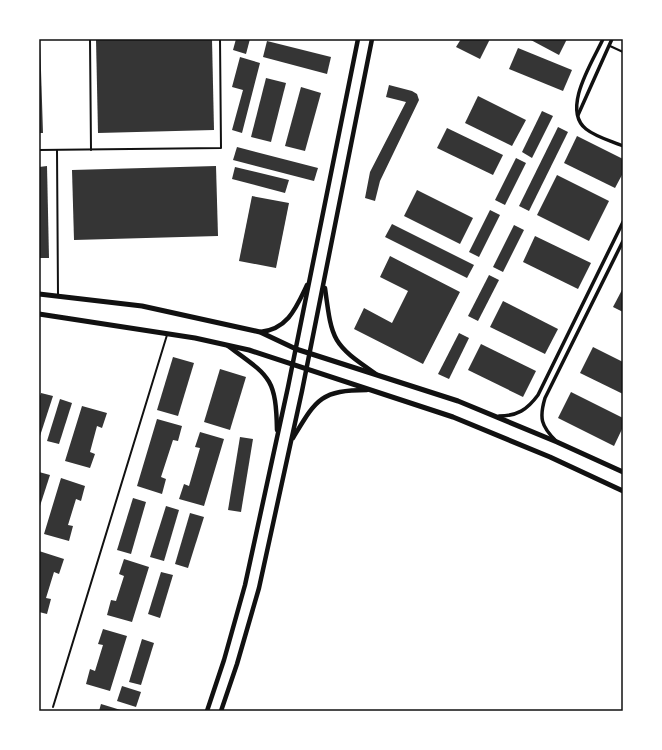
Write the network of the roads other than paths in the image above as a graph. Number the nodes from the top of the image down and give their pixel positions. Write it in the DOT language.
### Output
graph roads {
  1 [pos="90,39"];
  2 [pos="220,39"];
  3 [pos="358,39"];
  4 [pos="372,39"];
  5 [pos="603,39"];
  6 [pos="612,39"];
  7 [pos="609,45"];
  8 [pos="623,52"];
  9 [pos="577,116"];
  10 [pos="623,146"];
  11 [pos="39,150"];
  12 [pos="57,150"];
  13 [pos="91,150"];
  14 [pos="623,222"];
  15 [pos="623,241"];
  16 [pos="310,278"];
  17 [pos="324,284"];
  18 [pos="39,294"];
  19 [pos="58,296"];
  20 [pos="39,314"];
  21 [pos="260,332"];
  22 [pos="167,334"];
  23 [pos="228,346"];
  24 [pos="296,349"];
  25 [pos="310,353"];
  26 [pos="293,366"];
  27 [pos="307,370"];
  28 [pos="380,376"];
  29 [pos="367,390"];
  30 [pos="497,416"];
  31 [pos="277,438"];
  32 [pos="291,441"];
  33 [pos="557,442"];
  34 [pos="623,472"];
  35 [pos="623,491"];
  36 [pos="54,707"];
  37 [pos="207,711"];
  38 [pos="220,711"];
  1 -- 13 [label="lane"];
  2 -- 13 [label="lane"];
  3 -- 16 [label="street"];
  4 -- 17 [label="street"];
  5 -- 9 [label="street"];
  6 -- 7 [label="street"];
  7 -- 8 [label="lane"];
  7 -- 9 [label="street"];
  9 -- 10 [label="street"];
  11 -- 12 [label="lane"];
  12 -- 13 [label="lane"];
  12 -- 19 [label="lane"];
  14 -- 30 [label="street"];
  15 -- 33 [label="street"];
  16 -- 21 [label="street"];
  16 -- 24 [label="street"];
  17 -- 25 [label="street"];
  17 -- 28 [label="street"];
  18 -- 19 [label="main road"];
  19 -- 21 [label="main road"];
  20 -- 22 [label="main road"];
  21 -- 24 [label="main road"];
  22 -- 23 [label="main road"];
  22 -- 36 [label="lane"];
  23 -- 26 [label="main road"];
  23 -- 31 [label="street"];
  24 -- 25 [label="main road"];
  24 -- 26 [label="street"];
  25 -- 27 [label="street"];
  25 -- 28 [label="main road"];
  26 -- 27 [label="main road"];
  26 -- 31 [label="street"];
  27 -- 29 [label="main road"];
  27 -- 32 [label="street"];
  28 -- 30 [label="main road"];
  29 -- 32 [label="street"];
  29 -- 35 [label="main road"];
  30 -- 33 [label="main road"];
  31 -- 37 [label="street"];
  32 -- 38 [label="street"];
  33 -- 34 [label="main road"];
}
